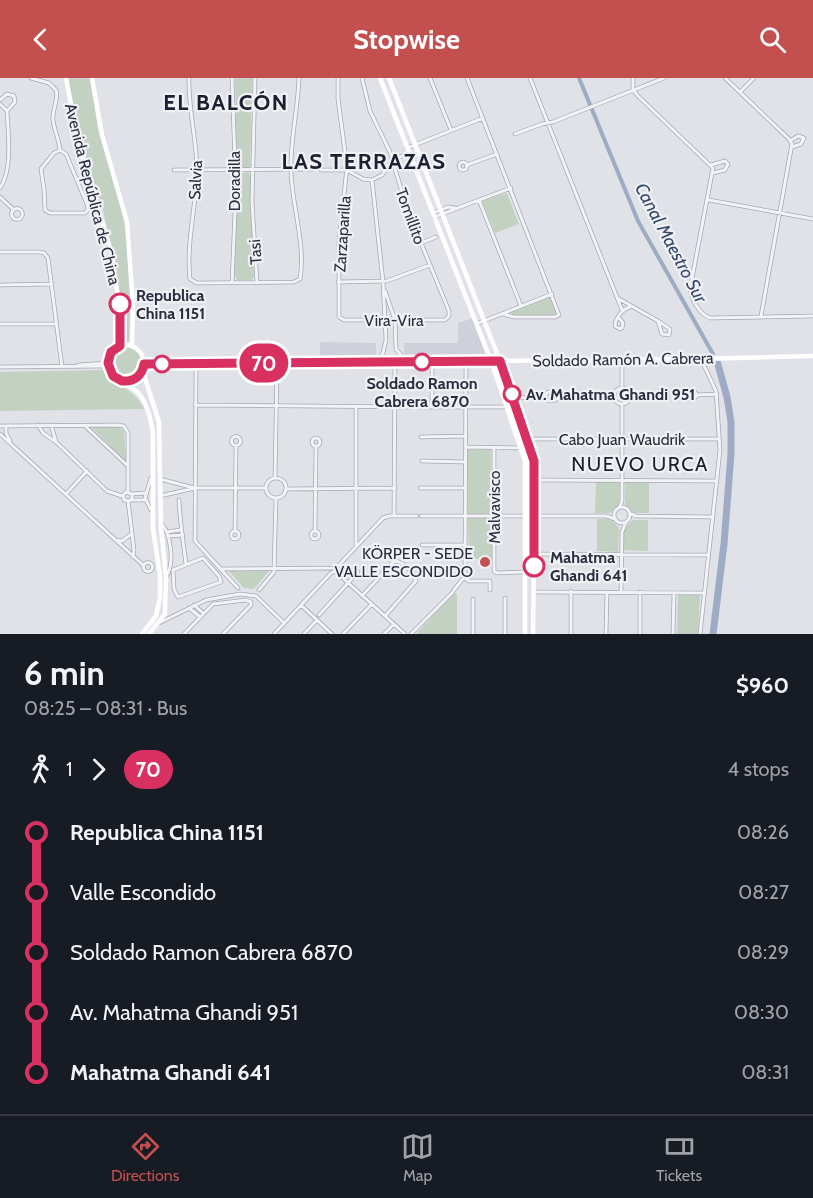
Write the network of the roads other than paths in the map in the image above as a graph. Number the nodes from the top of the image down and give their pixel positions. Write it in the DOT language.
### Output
graph roads {
  1 [pos="31,78"];
  2 [pos="66,78"];
  3 [pos="92,78"];
  4 [pos="189,78"];
  5 [pos="232,78"];
  6 [pos="255,78"];
  7 [pos="299,78"];
  8 [pos="338,78"];
  9 [pos="362,78"];
  10 [pos="380,78"];
  11 [pos="389,78"];
  12 [pos="430,78"];
  13 [pos="467,78"];
  14 [pos="530,78"];
  15 [pos="633,78"];
  16 [pos="664,78"];
  17 [pos="724,78"];
  18 [pos="754,78"];
  19 [pos="633,90"];
  20 [pos="740,93"];
  21 [pos="0,102"];
  22 [pos="7,111"];
  23 [pos="483,118"];
  24 [pos="548,123"];
  25 [pos="451,130"];
  26 [pos="515,134"];
  27 [pos="790,141"];
  28 [pos="415,145"];
  29 [pos="792,147"];
  30 [pos="407,148"];
  31 [pos="60,150"];
  32 [pos="497,154"];
  33 [pos="404,155"];
  34 [pos="393,160"];
  35 [pos="467,165"];
  36 [pos="711,165"];
  37 [pos="291,169"];
  38 [pos="174,170"];
  39 [pos="236,170"];
  40 [pos="252,170"];
  41 [pos="347,170"];
  42 [pos="197,171"];
  43 [pos="713,173"];
  44 [pos="372,180"];
  45 [pos="0,188"];
  46 [pos="511,188"];
  47 [pos="0,197"];
  48 [pos="479,200"];
  49 [pos="708,200"];
  50 [pos="14,210"];
  51 [pos="441,212"];
  52 [pos="778,213"];
  53 [pos="434,215"];
  54 [pos="813,219"];
  55 [pos="436,237"];
  56 [pos="421,243"];
  57 [pos="0,252"];
  58 [pos="430,265"];
  59 [pos="338,282"];
  60 [pos="383,282"];
  61 [pos="232,283"];
  62 [pos="257,283"];
  63 [pos="52,284"];
  64 [pos="0,285"];
  65 [pos="384,288"];
  66 [pos="552,294"];
  67 [pos="617,298"];
  68 [pos="521,306"];
  69 [pos="630,307"];
  70 [pos="622,310"];
  71 [pos="503,314"];
  72 [pos="761,316"];
  73 [pos="813,316"];
  74 [pos="448,318"];
  75 [pos="619,318"];
  76 [pos="340,319"];
  77 [pos="384,320"];
  78 [pos="395,320"];
  79 [pos="484,321"];
  80 [pos="658,321"];
  81 [pos="0,324"];
  82 [pos="57,324"];
  83 [pos="476,324"];
  84 [pos="386,340"];
  85 [pos="395,340"];
  86 [pos="120,346"];
  87 [pos="132,346"];
  88 [pos="813,356"];
  89 [pos="701,359"];
  90 [pos="622,360"];
  91 [pos="491,361"];
  92 [pos="500,361"];
  93 [pos="375,362"];
  94 [pos="410,362"];
  95 [pos="432,362"];
  96 [pos="466,362"];
  97 [pos="108,364"];
  98 [pos="144,364"];
  99 [pos="74,366"];
  100 [pos="0,367"];
  101 [pos="62,367"];
  102 [pos="277,367"];
  103 [pos="142,372"];
  104 [pos="122,381"];
  105 [pos="622,388"];
  106 [pos="717,394"];
  107 [pos="697,395"];
  108 [pos="614,396"];
  109 [pos="630,396"];
  110 [pos="656,396"];
  111 [pos="544,397"];
  112 [pos="586,397"];
  113 [pos="513,398"];
  114 [pos="622,404"];
  115 [pos="195,405"];
  116 [pos="276,405"];
  117 [pos="356,406"];
  118 [pos="395,406"];
  119 [pos="411,407"];
  120 [pos="417,407"];
  121 [pos="432,407"];
  122 [pos="466,407"];
  123 [pos="507,407"];
  124 [pos="38,425"];
  125 [pos="51,425"];
  126 [pos="84,425"];
  127 [pos="0,426"];
  128 [pos="6,426"];
  129 [pos="0,434"];
  130 [pos="465,436"];
  131 [pos="421,437"];
  132 [pos="527,439"];
  133 [pos="622,439"];
  134 [pos="718,439"];
  135 [pos="56,442"];
  136 [pos="236,446"];
  137 [pos="316,446"];
  138 [pos="465,447"];
  139 [pos="494,447"];
  140 [pos="15,448"];
  141 [pos="521,448"];
  142 [pos="422,461"];
  143 [pos="465,462"];
  144 [pos="153,464"];
  145 [pos="128,466"];
  146 [pos="87,471"];
  147 [pos="276,478"];
  148 [pos="160,479"];
  149 [pos="534,480"];
  150 [pos="622,480"];
  151 [pos="717,481"];
  152 [pos="195,488"];
  153 [pos="236,488"];
  154 [pos="266,488"];
  155 [pos="356,488"];
  156 [pos="394,488"];
  157 [pos="420,488"];
  158 [pos="465,488"];
  159 [pos="286,489"];
  160 [pos="315,489"];
  161 [pos="130,493"];
  162 [pos="146,493"];
  163 [pos="66,494"];
  164 [pos="122,496"];
  165 [pos="160,496"];
  166 [pos="276,498"];
  167 [pos="146,500"];
  168 [pos="179,500"];
  169 [pos="130,501"];
  170 [pos="622,501"];
  171 [pos="619,508"];
  172 [pos="625,508"];
  173 [pos="614,513"];
  174 [pos="629,513"];
  175 [pos="153,516"];
  176 [pos="394,516"];
  177 [pos="466,516"];
  178 [pos="494,516"];
  179 [pos="526,516"];
  180 [pos="535,516"];
  181 [pos="606,516"];
  182 [pos="636,516"];
  183 [pos="713,517"];
  184 [pos="616,521"];
  185 [pos="627,521"];
  186 [pos="161,523"];
  187 [pos="180,530"];
  188 [pos="235,531"];
  189 [pos="315,531"];
  190 [pos="622,532"];
  191 [pos="131,533"];
  192 [pos="168,534"];
  193 [pos="183,535"];
  194 [pos="113,539"];
  195 [pos="356,545"];
  196 [pos="422,545"];
  197 [pos="465,545"];
  198 [pos="535,554"];
  199 [pos="622,554"];
  200 [pos="708,555"];
  201 [pos="133,557"];
  202 [pos="186,564"];
  203 [pos="143,565"];
  204 [pos="220,569"];
  205 [pos="275,569"];
  206 [pos="465,571"];
  207 [pos="358,572"];
  208 [pos="422,572"];
  209 [pos="525,572"];
  210 [pos="166,577"];
  211 [pos="464,578"];
  212 [pos="349,582"];
  213 [pos="238,588"];
  214 [pos="259,590"];
  215 [pos="490,590"];
  216 [pos="572,591"];
  217 [pos="607,591"];
  218 [pos="534,592"];
  219 [pos="621,592"];
  220 [pos="640,592"];
  221 [pos="674,593"];
  222 [pos="705,593"];
  223 [pos="362,596"];
  224 [pos="505,598"];
  225 [pos="473,599"];
  226 [pos="372,604"];
  227 [pos="194,605"];
  228 [pos="301,605"];
  229 [pos="189,608"];
  230 [pos="203,613"];
  231 [pos="319,615"];
  232 [pos="384,615"];
  233 [pos="200,616"];
  234 [pos="317,620"];
  235 [pos="159,623"];
  236 [pos="284,623"];
  237 [pos="394,624"];
  238 [pos="141,634"];
  239 [pos="149,634"];
  240 [pos="184,634"];
  241 [pos="224,634"];
  242 [pos="273,634"];
  243 [pos="304,634"];
  244 [pos="332,634"];
  245 [pos="344,634"];
  246 [pos="384,634"];
  247 [pos="405,634"];
  248 [pos="411,634"];
  249 [pos="473,634"];
  250 [pos="505,634"];
  251 [pos="525,634"];
  252 [pos="533,634"];
  253 [pos="571,634"];
  254 [pos="606,634"];
  255 [pos="640,634"];
  256 [pos="673,634"];
  257 [pos="700,634"];
  1 -- 31 [label="street"];
  2 -- 86 [label="main road, Avenida República de China"];
  3 -- 87 [label="main road, Avenida República de China"];
  4 -- 42 [label="street, Salvia"];
  5 -- 39 [label="street, Doradilla"];
  6 -- 40 [label="street, Tasi"];
  7 -- 37 [label="street"];
  8 -- 41 [label="street, Zarzaparilla"];
  9 -- 34 [label="street, Tomillito"];
  10 -- 30 [label="main road"];
  11 -- 28 [label="main road"];
  12 -- 25 [label="street"];
  13 -- 23 [label="street"];
  14 -- 24 [label="street"];
  15 -- 19 [label="street"];
  16 -- 19 [label="street"];
  17 -- 20 [label="street"];
  18 -- 20 [label="street"];
  19 -- 24 [label="street"];
  19 -- 36 [label="street"];
  20 -- 27 [label="street"];
  21 -- 22 [label="street"];
  21 -- 22 [label="street"];
  22 -- 45 [label="street"];
  23 -- 25 [label="street"];
  23 -- 32 [label="street"];
  24 -- 26 [label="street"];
  24 -- 67 [label="street"];
  25 -- 28 [label="street"];
  27 -- 29 [label="street"];
  27 -- 29 [label="street"];
  28 -- 30 [label="street"];
  28 -- 51 [label="main road"];
  29 -- 52 [label="street"];
  30 -- 53 [label="main road"];
  31 -- 31 [label="street"];
  32 -- 35 [label="street"];
  32 -- 46 [label="street"];
  33 -- 34 [label="street"];
  34 -- 44 [label="street"];
  34 -- 56 [label="street, Tomillito"];
  36 -- 43 [label="street"];
  36 -- 43 [label="street"];
  37 -- 40 [label="street"];
  37 -- 41 [label="street"];
  37 -- 62 [label="street"];
  38 -- 42 [label="street"];
  39 -- 40 [label="street"];
  39 -- 42 [label="street"];
  39 -- 61 [label="street, Doradilla"];
  40 -- 62 [label="street, Tasi"];
  41 -- 44 [label="street"];
  41 -- 59 [label="street, Zarzaparilla"];
  42 -- 61 [label="street, Salvia"];
  43 -- 49 [label="street"];
  44 -- 60 [label="street"];
  46 -- 48 [label="street"];
  46 -- 66 [label="street"];
  47 -- 50 [label="street"];
  48 -- 51 [label="street"];
  48 -- 68 [label="street"];
  49 -- 52 [label="street"];
  49 -- 72 [label="street"];
  51 -- 53 [label="street"];
  51 -- 79 [label="main road"];
  52 -- 54 [label="street"];
  52 -- 72 [label="street"];
  53 -- 83 [label="main road"];
  55 -- 56 [label="street"];
  56 -- 58 [label="street, Tomillito"];
  57 -- 63 [label="street"];
  58 -- 60 [label="street"];
  58 -- 74 [label="street, Tomillito"];
  59 -- 60 [label="street"];
  59 -- 76 [label="street, Zarzaparilla"];
  60 -- 65 [label="street"];
  61 -- 62 [label="street"];
  63 -- 64 [label="street"];
  63 -- 82 [label="street"];
  65 -- 77 [label="street"];
  65 -- 78 [label="street"];
  66 -- 68 [label="street"];
  66 -- 71 [label="street"];
  67 -- 69 [label="street"];
  67 -- 70 [label="street"];
  68 -- 71 [label="street"];
  69 -- 70 [label="street"];
  69 -- 80 [label="street"];
  70 -- 75 [label="street"];
  71 -- 79 [label="street"];
  72 -- 73 [label="street"];
  74 -- 78 [label="street, Vira-Vira"];
  76 -- 77 [label="street, Vira-Vira"];
  77 -- 78 [label="street, Vira-Vira"];
  77 -- 84 [label="street"];
  78 -- 85 [label="street"];
  79 -- 83 [label="street"];
  79 -- 92 [label="main road"];
  80 -- 80 [label="street"];
  81 -- 82 [label="street"];
  82 -- 101 [label="street"];
  83 -- 91 [label="main road"];
  84 -- 85 [label="street"];
  84 -- 93 [label="street"];
  85 -- 94 [label="street"];
  86 -- 87 [label="main road"];
  86 -- 97 [label="main road"];
  87 -- 98 [label="main road"];
  88 -- 89 [label="main road, Soldado Ramón A. Cabrera"];
  89 -- 90 [label="main road, Soldado Ramón A. Cabrera"];
  89 -- 106 [label="street"];
  90 -- 92 [label="main road, Soldado Ramón A. Cabrera"];
  90 -- 105 [label="street"];
  91 -- 92 [label="main road, Soldado Ramón A. Cabrera"];
  91 -- 96 [label="main road, Soldado Ramón A. Cabrera"];
  91 -- 123 [label="main road"];
  92 -- 113 [label="main road"];
  93 -- 94 [label="main road, Soldado Ramón A. Cabrera"];
  93 -- 98 [label="main road, Soldado Ramón A. Cabrera"];
  94 -- 95 [label="main road, Soldado Ramón A. Cabrera"];
  95 -- 96 [label="main road, Soldado Ramón A. Cabrera"];
  95 -- 121 [label="street"];
  96 -- 122 [label="street"];
  97 -- 99 [label="street"];
  97 -- 99 [label="street"];
  97 -- 104 [label="main road"];
  98 -- 103 [label="main road"];
  99 -- 101 [label="street"];
  100 -- 101 [label="street"];
  102 -- 115 [label="street"];
  102 -- 116 [label="street"];
  102 -- 118 [label="street"];
  103 -- 104 [label="main road"];
  103 -- 148 [label="main road"];
  104 -- 144 [label="main road"];
  105 -- 108 [label="street"];
  105 -- 109 [label="street"];
  106 -- 107 [label="street"];
  106 -- 134 [label="street"];
  108 -- 112 [label="street"];
  108 -- 114 [label="street"];
  109 -- 110 [label="street"];
  109 -- 114 [label="street"];
  111 -- 113 [label="street"];
  113 -- 132 [label="main road"];
  114 -- 133 [label="street"];
  115 -- 116 [label="street"];
  115 -- 152 [label="street"];
  116 -- 117 [label="street"];
  116 -- 147 [label="street"];
  117 -- 118 [label="street"];
  117 -- 155 [label="street"];
  118 -- 119 [label="street"];
  118 -- 156 [label="street"];
  120 -- 121 [label="street"];
  121 -- 122 [label="street"];
  122 -- 123 [label="street"];
  122 -- 130 [label="street"];
  123 -- 141 [label="main road"];
  124 -- 125 [label="street"];
  124 -- 128 [label="street"];
  124 -- 135 [label="street"];
  125 -- 126 [label="street"];
  125 -- 135 [label="street"];
  126 -- 145 [label="street"];
  126 -- 145 [label="street"];
  127 -- 128 [label="street"];
  128 -- 140 [label="street"];
  129 -- 140 [label="street"];
  130 -- 131 [label="street"];
  130 -- 138 [label="street"];
  132 -- 133 [label="street, Cabo Juan Waudrik"];
  132 -- 149 [label="main road"];
  133 -- 134 [label="street, Cabo Juan Waudrik"];
  133 -- 150 [label="street"];
  134 -- 151 [label="street"];
  135 -- 146 [label="street"];
  136 -- 153 [label="street"];
  137 -- 160 [label="street"];
  138 -- 139 [label="street"];
  138 -- 143 [label="street"];
  139 -- 141 [label="street"];
  139 -- 178 [label="street, Malvavisco"];
  140 -- 163 [label="street"];
  141 -- 179 [label="main road"];
  142 -- 143 [label="street"];
  143 -- 158 [label="street"];
  144 -- 162 [label="street"];
  144 -- 175 [label="main road"];
  145 -- 161 [label="street"];
  146 -- 163 [label="street"];
  146 -- 164 [label="street"];
  147 -- 154 [label="street"];
  147 -- 159 [label="street"];
  148 -- 152 [label="street"];
  148 -- 165 [label="main road"];
  149 -- 150 [label="street"];
  149 -- 180 [label="main road"];
  150 -- 151 [label="street"];
  150 -- 170 [label="street"];
  151 -- 183 [label="street"];
  152 -- 153 [label="street"];
  152 -- 165 [label="street"];
  152 -- 204 [label="street"];
  153 -- 154 [label="street"];
  153 -- 188 [label="street"];
  154 -- 166 [label="street"];
  155 -- 156 [label="street"];
  155 -- 160 [label="street"];
  155 -- 195 [label="street"];
  156 -- 176 [label="street"];
  157 -- 158 [label="street"];
  158 -- 177 [label="street"];
  159 -- 160 [label="street"];
  159 -- 166 [label="street"];
  160 -- 189 [label="street"];
  161 -- 162 [label="street"];
  161 -- 164 [label="street"];
  161 -- 169 [label="street"];
  162 -- 167 [label="street"];
  163 -- 194 [label="street"];
  164 -- 169 [label="street"];
  165 -- 186 [label="main road"];
  166 -- 205 [label="street"];
  167 -- 169 [label="street"];
  167 -- 175 [label="street"];
  168 -- 187 [label="street"];
  169 -- 191 [label="street"];
  170 -- 171 [label="street"];
  170 -- 172 [label="street"];
  171 -- 172 [label="street"];
  171 -- 173 [label="street"];
  172 -- 174 [label="street"];
  173 -- 181 [label="street"];
  173 -- 184 [label="street"];
  174 -- 182 [label="street"];
  174 -- 185 [label="street"];
  175 -- 238 [label="main road"];
  176 -- 177 [label="street"];
  176 -- 195 [label="street"];
  177 -- 178 [label="street"];
  177 -- 197 [label="street"];
  178 -- 179 [label="street"];
  178 -- 209 [label="street, Malvavisco"];
  179 -- 180 [label="street"];
  179 -- 209 [label="main road"];
  180 -- 181 [label="street"];
  180 -- 198 [label="main road"];
  181 -- 184 [label="street"];
  182 -- 183 [label="street"];
  182 -- 185 [label="street"];
  183 -- 200 [label="street"];
  184 -- 185 [label="street"];
  184 -- 190 [label="street"];
  185 -- 190 [label="street"];
  186 -- 192 [label="street"];
  186 -- 210 [label="main road"];
  187 -- 192 [label="street"];
  187 -- 193 [label="street"];
  190 -- 199 [label="street"];
  191 -- 194 [label="street"];
  191 -- 201 [label="street"];
  192 -- 193 [label="street"];
  192 -- 210 [label="street"];
  193 -- 202 [label="street"];
  194 -- 201 [label="street"];
  195 -- 205 [label="street"];
  196 -- 197 [label="street"];
  197 -- 206 [label="street"];
  198 -- 199 [label="street"];
  198 -- 218 [label="main road"];
  199 -- 200 [label="street"];
  199 -- 219 [label="street"];
  200 -- 222 [label="street"];
  201 -- 203 [label="street"];
  202 -- 202 [label="street"];
  204 -- 205 [label="street"];
  204 -- 213 [label="street"];
  205 -- 214 [label="street"];
  206 -- 208 [label="street"];
  206 -- 211 [label="street"];
  207 -- 212 [label="street"];
  209 -- 251 [label="main road"];
  210 -- 235 [label="main road"];
  211 -- 215 [label="street"];
  211 -- 248 [label="street"];
  212 -- 223 [label="street"];
  212 -- 228 [label="street"];
  212 -- 231 [label="street"];
  216 -- 217 [label="street"];
  216 -- 218 [label="street"];
  216 -- 253 [label="street"];
  217 -- 219 [label="street"];
  217 -- 254 [label="street"];
  218 -- 252 [label="main road"];
  219 -- 220 [label="street"];
  220 -- 221 [label="street"];
  220 -- 255 [label="street"];
  221 -- 222 [label="street"];
  221 -- 256 [label="street"];
  222 -- 257 [label="street"];
  223 -- 226 [label="street"];
  223 -- 232 [label="street"];
  224 -- 250 [label="street"];
  225 -- 249 [label="street"];
  226 -- 232 [label="street"];
  226 -- 245 [label="street"];
  227 -- 229 [label="street"];
  227 -- 230 [label="street"];
  227 -- 236 [label="street"];
  228 -- 234 [label="street"];
  228 -- 236 [label="street"];
  229 -- 233 [label="street"];
  229 -- 235 [label="street"];
  230 -- 233 [label="street"];
  230 -- 241 [label="street"];
  232 -- 237 [label="street"];
  233 -- 240 [label="street"];
  234 -- 243 [label="street"];
  234 -- 244 [label="street"];
  235 -- 239 [label="main road"];
  236 -- 242 [label="street"];
  237 -- 246 [label="street"];
  237 -- 247 [label="street"];
}
